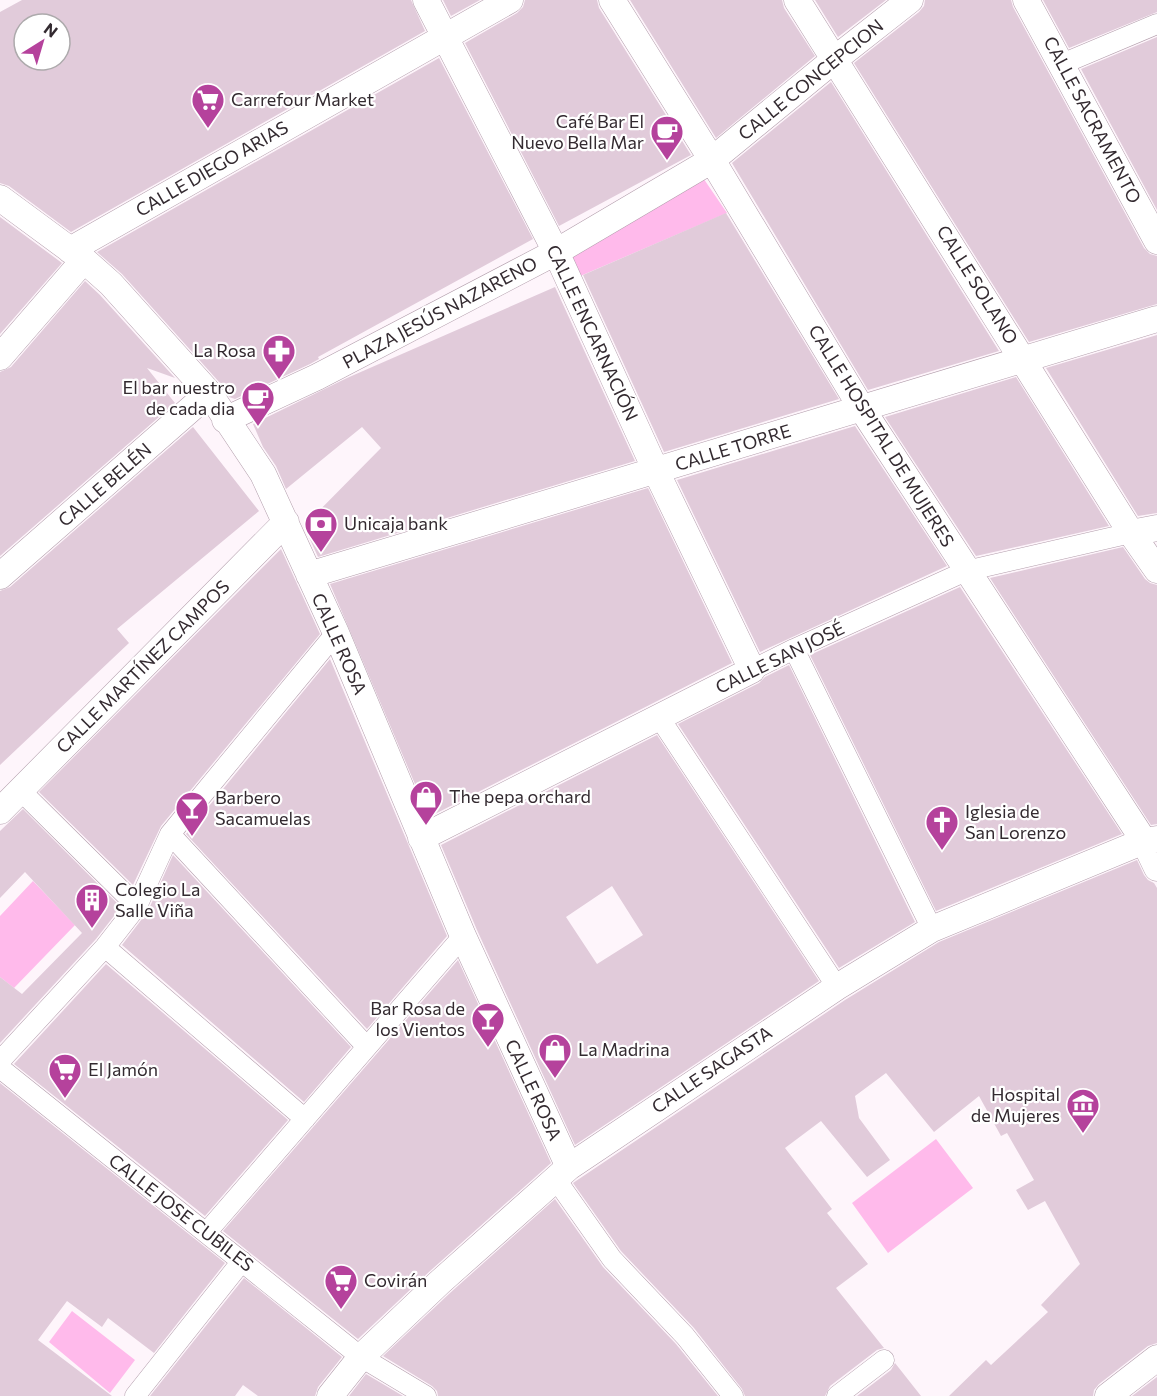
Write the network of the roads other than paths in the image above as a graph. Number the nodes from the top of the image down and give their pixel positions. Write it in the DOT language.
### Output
graph roads {
  1 [pos="426,0"];
  2 [pos="510,0"];
  3 [pos="612,0"];
  4 [pos="797,0"];
  5 [pos="910,0"];
  6 [pos="1026,0"];
  7 [pos="1157,24"];
  8 [pos="445,36"];
  9 [pos="835,59"];
  10 [pos="1062,64"];
  11 [pos="712,160"];
  12 [pos="0,198"];
  13 [pos="1157,241"];
  14 [pos="555,252"];
  15 [pos="77,255"];
  16 [pos="1157,319"];
  17 [pos="0,357"];
  18 [pos="1024,359"];
  19 [pos="209,393"];
  20 [pos="862,409"];
  21 [pos="225,420"];
  22 [pos="656,471"];
  23 [pos="286,522"];
  24 [pos="1157,528"];
  25 [pos="1131,533"];
  26 [pos="1157,570"];
  27 [pos="966,571"];
  28 [pos="309,575"];
  29 [pos="0,576"];
  30 [pos="336,633"];
  31 [pos="794,649"];
  32 [pos="752,670"];
  33 [pos="658,717"];
  34 [pos="10,786"];
  35 [pos="0,811"];
  36 [pos="170,834"];
  37 [pos="421,838"];
  38 [pos="1151,840"];
  39 [pos="1157,868"];
  40 [pos="137,906"];
  41 [pos="932,928"];
  42 [pos="463,936"];
  43 [pos="105,947"];
  44 [pos="837,987"];
  45 [pos="367,1047"];
  46 [pos="0,1061"];
  47 [pos="0,1068"];
  48 [pos="305,1119"];
  49 [pos="562,1172"];
  50 [pos="206,1233"];
  51 [pos="242,1261"];
  52 [pos="362,1357"];
  53 [pos="1157,1358"];
  54 [pos="884,1360"];
  55 [pos="135,1396"];
  56 [pos="330,1396"];
  57 [pos="426,1396"];
  58 [pos="733,1396"];
  59 [pos="837,1396"];
  60 [pos="1108,1396"];
  1 -- 8 [label="street, CALLE ENCARNACIÓN"];
  2 -- 8 [label="street, CALLE DIEGO ARIAS"];
  3 -- 11 [label="street, CALLE HOSPITAL DE MUJERES"];
  4 -- 9 [label="street, CALLE SOLANO"];
  5 -- 9 [label="street, CALLE CONCEPCION"];
  6 -- 10 [label="street, CALLE SACRAMENTO"];
  7 -- 10 [label="street"];
  8 -- 14 [label="street, CALLE ENCARNACIÓN"];
  8 -- 15 [label="street, CALLE DIEGO ARIAS"];
  9 -- 11 [label="street, CALLE CONCEPCION"];
  9 -- 18 [label="street, CALLE SOLANO"];
  10 -- 13 [label="street, CALLE SACRAMENTO"];
  11 -- 14 [label="street, PLAZA JESÚS NAZARENO"];
  11 -- 20 [label="street, CALLE HOSPITAL DE MUJERES"];
  12 -- 15 [label="street, CALLE ROSA"];
  14 -- 21 [label="street, PLAZA JESÚS NAZARENO"];
  14 -- 22 [label="street, CALLE ENCARNACIÓN"];
  15 -- 17 [label="street, CALLE DIEGO ARIAS"];
  15 -- 19 [label="street, CALLE ROSA"];
  16 -- 18 [label="street, CALLE TORRE"];
  18 -- 20 [label="street, CALLE TORRE"];
  18 -- 25 [label="street, CALLE SOLANO"];
  19 -- 21 [label="street, CALLE ROSA"];
  19 -- 29 [label="street, CALLE BELÉN"];
  20 -- 22 [label="street, CALLE TORRE"];
  20 -- 27 [label="street, CALLE HOSPITAL DE MUJERES"];
  21 -- 23 [label="street, CALLE ROSA"];
  22 -- 28 [label="street, CALLE TORRE"];
  22 -- 32 [label="street, CALLE ENCARNACIÓN"];
  23 -- 28 [label="street, CALLE ROSA"];
  23 -- 34 [label="street, CALLE MARTÍNEZ CAMPOS"];
  24 -- 25 [label="street, CALLE SAN JOSÉ"];
  25 -- 26 [label="street, CALLE SOLANO"];
  25 -- 27 [label="street, CALLE SAN JOSÉ"];
  27 -- 31 [label="street, CALLE SAN JOSÉ"];
  27 -- 38 [label="street, CALLE HOSPITAL DE MUJERES"];
  28 -- 30 [label="street, CALLE ROSA"];
  30 -- 36 [label="street"];
  30 -- 37 [label="street, CALLE ROSA"];
  31 -- 32 [label="street, CALLE SAN JOSÉ"];
  31 -- 41 [label="street"];
  32 -- 33 [label="street, CALLE SAN JOSÉ"];
  33 -- 37 [label="street, CALLE SAN JOSÉ"];
  33 -- 44 [label="street"];
  34 -- 35 [label="street, CALLE MARTÍNEZ CAMPOS"];
  34 -- 40 [label="street"];
  36 -- 40 [label="street"];
  36 -- 45 [label="street"];
  37 -- 42 [label="street, CALLE ROSA"];
  38 -- 39 [label="street, CALLE HOSPITAL DE MUJERES"];
  38 -- 41 [label="street, CALLE SAGASTA"];
  40 -- 43 [label="street"];
  41 -- 44 [label="street, CALLE SAGASTA"];
  42 -- 45 [label="street"];
  42 -- 49 [label="street, CALLE ROSA"];
  43 -- 46 [label="street"];
  43 -- 48 [label="street"];
  44 -- 49 [label="street, CALLE SAGASTA"];
  45 -- 48 [label="street"];
  47 -- 50 [label="street, CALLE JOSE CUBILES"];
  48 -- 50 [label="street"];
  49 -- 52 [label="street, CALLE SAGASTA"];
  49 -- 58 [label="street"];
  50 -- 51 [label="street, CALLE JOSE CUBILES"];
  51 -- 52 [label="street, CALLE JOSE CUBILES"];
  51 -- 55 [label="street"];
  52 -- 56 [label="street, CALLE SAGASTA"];
  52 -- 57 [label="street, CALLE JOSE CUBILES"];
  53 -- 60 [label="street"];
  54 -- 59 [label="street"];
}
